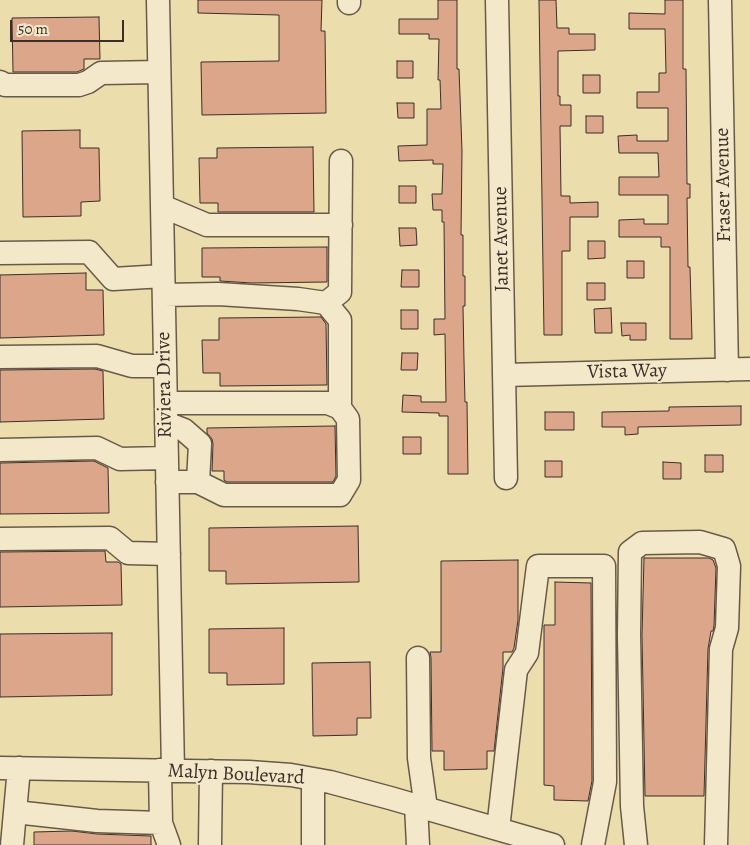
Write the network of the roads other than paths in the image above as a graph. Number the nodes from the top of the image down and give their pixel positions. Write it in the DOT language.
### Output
graph roads {
  1 [pos="158,0"];
  2 [pos="497,0"];
  3 [pos="720,0"];
  4 [pos="159,72"];
  5 [pos="0,82"];
  6 [pos="342,161"];
  7 [pos="162,206"];
  8 [pos="341,225"];
  9 [pos="0,253"];
  10 [pos="164,286"];
  11 [pos="326,303"];
  12 [pos="0,356"];
  13 [pos="165,366"];
  14 [pos="750,369"];
  15 [pos="727,370"];
  16 [pos="504,375"];
  17 [pos="340,408"];
  18 [pos="166,413"];
  19 [pos="0,450"];
  20 [pos="167,458"];
  21 [pos="506,478"];
  22 [pos="167,482"];
  23 [pos="198,482"];
  24 [pos="0,539"];
  25 [pos="169,554"];
  26 [pos="418,658"];
  27 [pos="10,768"];
  28 [pos="166,770"];
  29 [pos="211,771"];
  30 [pos="312,779"];
  31 [pos="421,807"];
  32 [pos="15,812"];
  33 [pos="161,822"];
  34 [pos="498,829"];
  35 [pos="529,842"];
  36 [pos="12,845"];
  37 [pos="169,845"];
  38 [pos="210,845"];
  39 [pos="313,845"];
  40 [pos="418,845"];
  41 [pos="553,845"];
  42 [pos="593,845"];
  43 [pos="636,845"];
  44 [pos="716,845"];
  1 -- 4 [label="street, Riviera Drive"];
  2 -- 16 [label="street, Janet Avenue"];
  3 -- 15 [label="street, Fraser Avenue"];
  4 -- 5 [label="street"];
  4 -- 7 [label="street, Riviera Drive"];
  6 -- 8 [label="street"];
  7 -- 8 [label="street"];
  7 -- 10 [label="street, Riviera Drive"];
  8 -- 11 [label="street"];
  9 -- 10 [label="street"];
  10 -- 11 [label="street"];
  10 -- 13 [label="street, Riviera Drive"];
  11 -- 17 [label="street"];
  12 -- 13 [label="street"];
  13 -- 18 [label="street, Riviera Drive"];
  14 -- 15 [label="street, Vista Way"];
  15 -- 16 [label="street, Vista Way"];
  16 -- 21 [label="street, Janet Avenue"];
  17 -- 18 [label="street"];
  17 -- 23 [label="street"];
  18 -- 20 [label="street, Riviera Drive"];
  18 -- 23 [label="street"];
  19 -- 20 [label="street"];
  20 -- 22 [label="street, Riviera Drive"];
  22 -- 23 [label="street"];
  22 -- 25 [label="street, Riviera Drive"];
  24 -- 25 [label="street"];
  25 -- 28 [label="street, Riviera Drive"];
  26 -- 31 [label="street"];
  27 -- 28 [label="street, Malyn Boulevard"];
  27 -- 32 [label="street"];
  28 -- 29 [label="street, Malyn Boulevard"];
  28 -- 33 [label="street, Riviera Drive"];
  29 -- 30 [label="street, Malyn Boulevard"];
  29 -- 38 [label="street"];
  30 -- 31 [label="street, Malyn Boulevard"];
  30 -- 39 [label="street"];
  31 -- 34 [label="street, Malyn Boulevard"];
  31 -- 40 [label="street"];
  32 -- 33 [label="street"];
  32 -- 36 [label="street"];
  33 -- 37 [label="street, Riviera Drive"];
  34 -- 35 [label="street, Malyn Boulevard"];
  34 -- 42 [label="street"];
  35 -- 41 [label="street, Malyn Boulevard"];
  43 -- 44 [label="street"];
}
